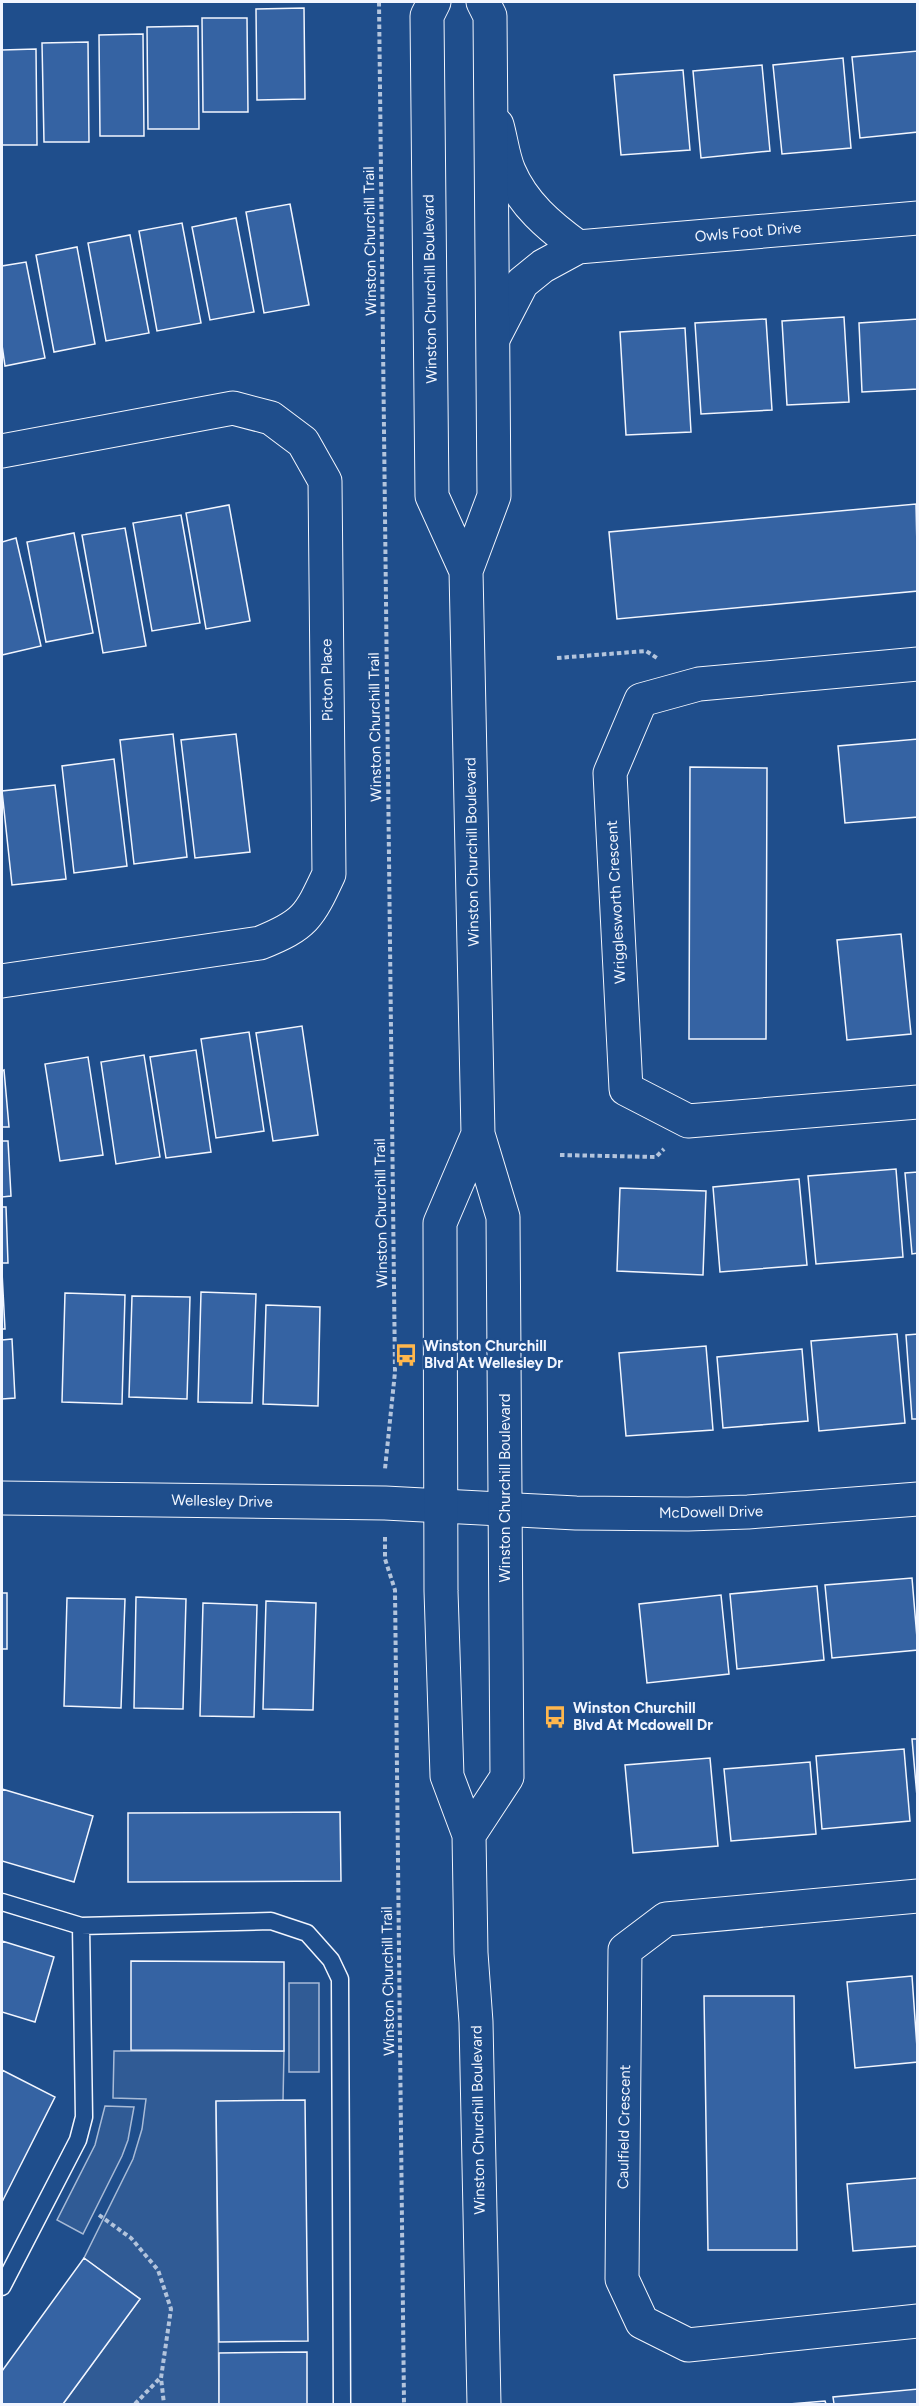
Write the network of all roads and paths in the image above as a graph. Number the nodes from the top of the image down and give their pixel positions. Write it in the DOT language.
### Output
graph roads {
  1 [pos="379,2"];
  2 [pos="434,2"];
  3 [pos="483,2"];
  4 [pos="490,94"];
  5 [pos="918,218"];
  6 [pos="578,246"];
  7 [pos="494,337"];
  8 [pos="2,451"];
  9 [pos="466,571"];
  10 [pos="557,658"];
  11 [pos="918,664"];
  12 [pos="699,684"];
  13 [pos="2,981"];
  14 [pos="918,1102"];
  15 [pos="688,1121"];
  16 [pos="478,1134"];
  17 [pos="560,1155"];
  18 [pos="386,1453"];
  19 [pos="2,1498"];
  20 [pos="918,1499"];
  21 [pos="441,1506"];
  22 [pos="505,1509"];
  23 [pos="385,1559"];
  24 [pos="469,1835"];
  25 [pos="918,1896"];
  26 [pos="2,1902"];
  27 [pos="81,1926"];
  28 [pos="99,2215"];
  29 [pos="2,2287"];
  30 [pos="918,2321"];
  31 [pos="161,2378"];
  32 [pos="135,2404"];
  33 [pos="164,2404"];
  34 [pos="342,2404"];
  35 [pos="404,2404"];
  36 [pos="484,2404"];
  1 -- 18 [label="path, Winston Churchill Trail"];
  2 -- 9 [label="street, Winston Churchill Boulevard"];
  3 -- 4 [label="street, Winston Churchill Boulevard"];
  4 -- 6 [label="street"];
  4 -- 7 [label="street, Winston Churchill Boulevard"];
  5 -- 6 [label="street, Owls Foot Drive"];
  6 -- 7 [label="street, Owls Foot Drive"];
  7 -- 9 [label="street, Winston Churchill Boulevard"];
  8 -- 13 [label="street, Picton Place"];
  9 -- 16 [label="street, Winston Churchill Boulevard"];
  10 -- 12 [label="path"];
  11 -- 12 [label="street, Wrigglesworth Crescent"];
  12 -- 15 [label="street, Wrigglesworth Crescent"];
  14 -- 15 [label="street"];
  15 -- 17 [label="path"];
  16 -- 21 [label="street, Winston Churchill Boulevard"];
  16 -- 22 [label="street, Winston Churchill Boulevard"];
  19 -- 21 [label="street, Wellesley Drive"];
  20 -- 22 [label="street, McDowell Drive"];
  21 -- 22 [label="street, Wellesley Drive"];
  21 -- 24 [label="street, Winston Churchill Boulevard"];
  22 -- 24 [label="street, Winston Churchill Boulevard"];
  23 -- 35 [label="path, Winston Churchill Trail"];
  24 -- 36 [label="street, Winston Churchill Boulevard"];
  25 -- 30 [label="street, Caulfield Crescent"];
  26 -- 27 [label="lane"];
  27 -- 29 [label="lane"];
  27 -- 34 [label="lane"];
  28 -- 31 [label="path"];
  31 -- 32 [label="path"];
  31 -- 33 [label="path"];
}
